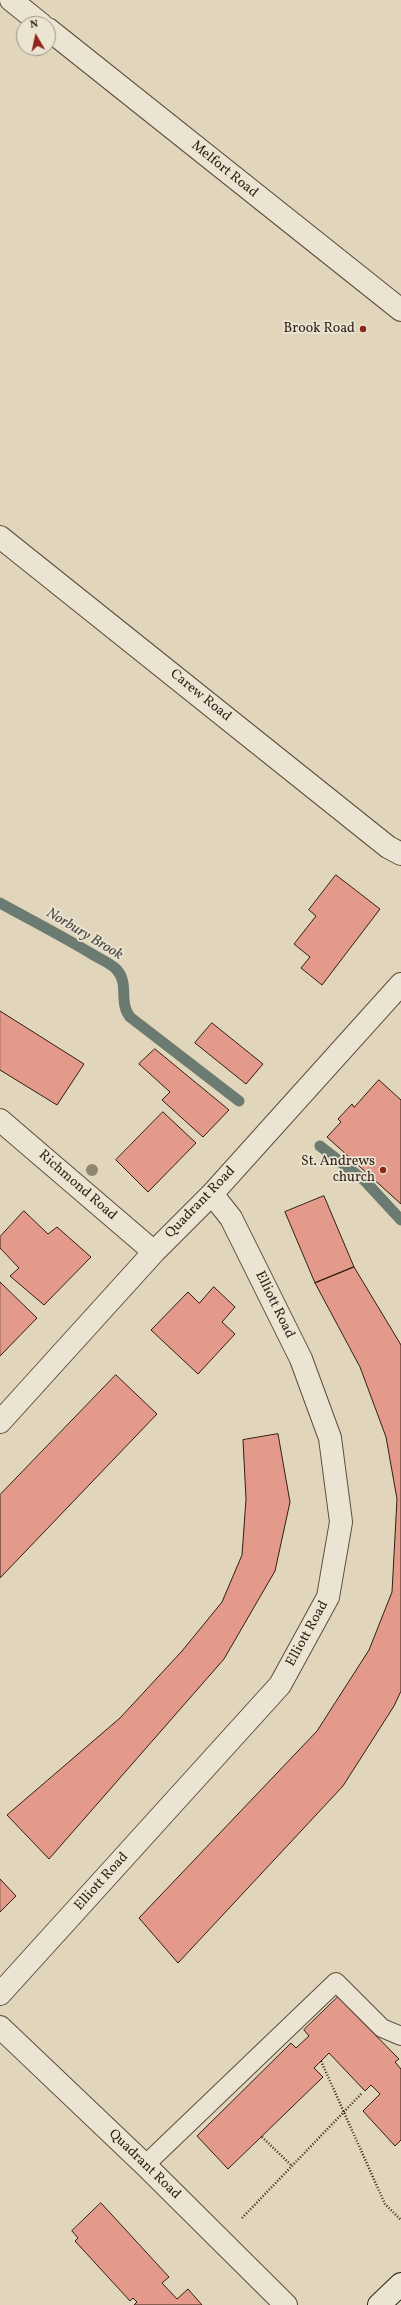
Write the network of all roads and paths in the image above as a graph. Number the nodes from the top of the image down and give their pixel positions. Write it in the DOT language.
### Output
graph roads {
  1 [pos="11,0"];
  2 [pos="31,16"];
  3 [pos="56,35"];
  4 [pos="401,310"];
  5 [pos="0,537"];
  6 [pos="401,854"];
  7 [pos="401,984"];
  8 [pos="0,1120"];
  9 [pos="212,1194"];
  10 [pos="154,1252"];
  11 [pos="0,1422"];
  12 [pos="0,1994"];
  13 [pos="0,2027"];
  14 [pos="401,2036"];
  15 [pos="321,2061"];
  16 [pos="362,2093"];
  17 [pos="344,2112"];
  18 [pos="262,2137"];
  19 [pos="145,2165"];
  20 [pos="292,2166"];
  21 [pos="401,2220"];
  22 [pos="221,2240"];
  23 [pos="401,2284"];
  24 [pos="286,2305"];
  25 [pos="379,2305"];
  1 -- 2 [label="street"];
  3 -- 4 [label="street, Melfort Road"];
  5 -- 6 [label="street, Carew Road"];
  7 -- 9 [label="street, Quadrant Road"];
  8 -- 10 [label="street, Richmond Road"];
  9 -- 10 [label="street, Quadrant Road"];
  9 -- 12 [label="street, Elliott Road"];
  10 -- 11 [label="street, Quadrant Road"];
  13 -- 19 [label="street, Quadrant Road"];
  14 -- 19 [label="lane"];
  15 -- 17 [label="path"];
  16 -- 17 [label="path"];
  17 -- 20 [label="path"];
  17 -- 21 [label="path"];
  18 -- 20 [label="path"];
  19 -- 22 [label="street, Quadrant Road"];
  20 -- 22 [label="path"];
  22 -- 24 [label="street, Quadrant Road"];
  23 -- 25 [label="street"];
}
